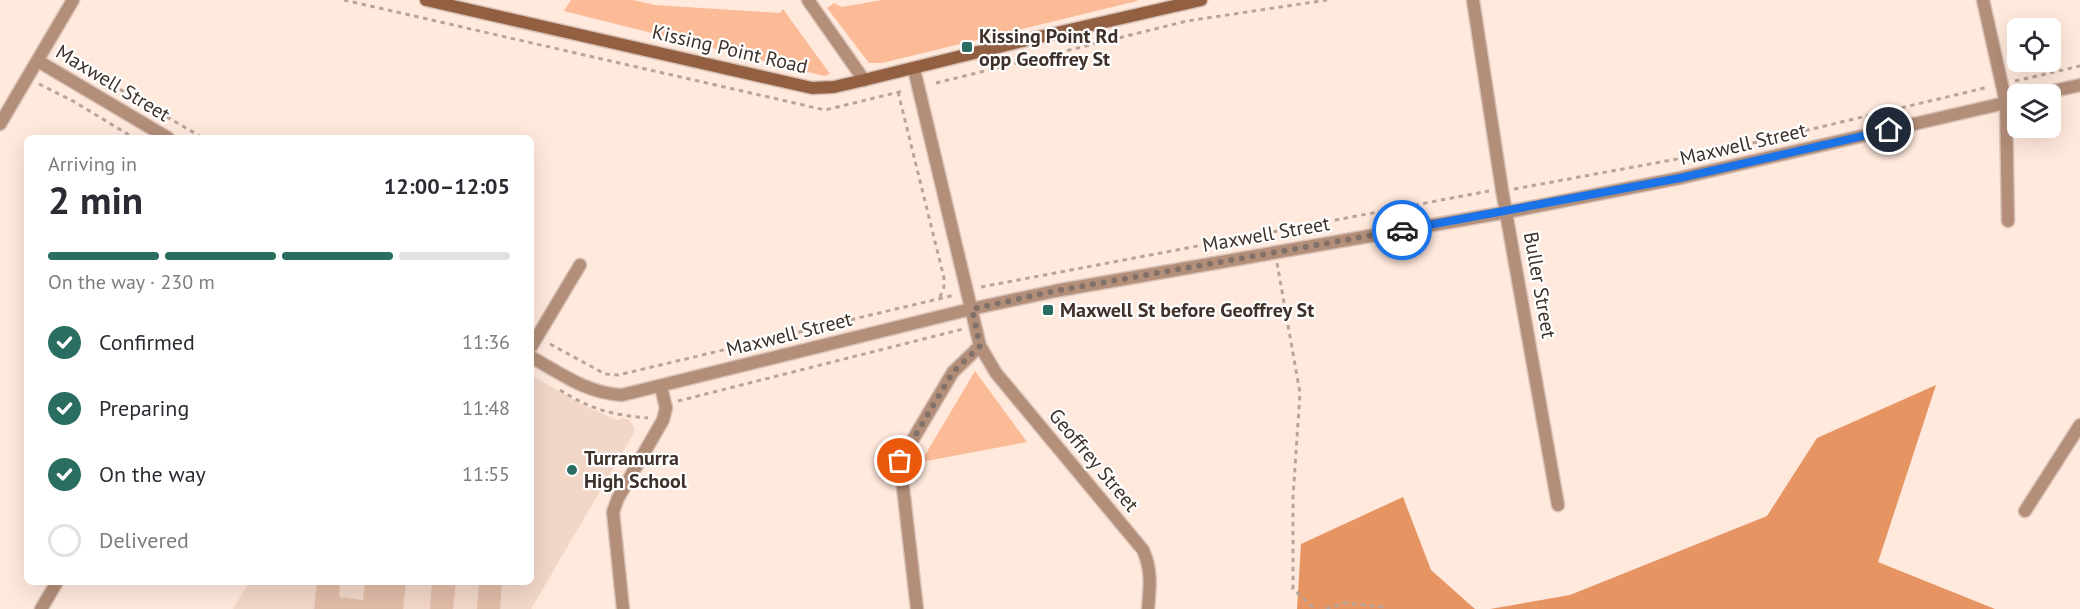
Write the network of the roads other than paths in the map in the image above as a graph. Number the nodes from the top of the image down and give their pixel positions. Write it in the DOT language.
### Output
graph roads {
  1 [pos="73,0"];
  2 [pos="426,0"];
  3 [pos="808,0"];
  4 [pos="1201,0"];
  5 [pos="1473,0"];
  6 [pos="1983,0"];
  7 [pos="1182,1"];
  8 [pos="38,61"];
  9 [pos="914,69"];
  10 [pos="864,80"];
  11 [pos="2007,84"];
  12 [pos="2080,85"];
  13 [pos="2061,89"];
  14 [pos="2007,103"];
  15 [pos="0,124"];
  16 [pos="163,135"];
  17 [pos="2011,138"];
  18 [pos="1507,212"];
  19 [pos="2008,221"];
  20 [pos="580,265"];
  21 [pos="972,309"];
  22 [pos="534,342"];
  23 [pos="980,346"];
  24 [pos="534,359"];
  25 [pos="661,387"];
  26 [pos="2080,425"];
  27 [pos="1558,505"];
  28 [pos="2025,512"];
  29 [pos="55,585"];
  30 [pos="41,609"];
  31 [pos="623,609"];
  32 [pos="917,609"];
  33 [pos="1148,609"];
  1 -- 8 [label="street"];
  2 -- 10 [label="street, Kissing Point Road"];
  3 -- 10 [label="street"];
  4 -- 7 [label="street, Kissing Point Road"];
  5 -- 18 [label="street, Buller Street"];
  6 -- 11 [label="street"];
  7 -- 9 [label="street, Kissing Point Road"];
  8 -- 15 [label="street"];
  8 -- 16 [label="street, Maxwell Street"];
  9 -- 10 [label="street, Kissing Point Road"];
  9 -- 21 [label="street, Geoffrey Street"];
  12 -- 13 [label="street"];
  14 -- 18 [label="street, Maxwell Street"];
  17 -- 19 [label="street"];
  18 -- 21 [label="street, Maxwell Street"];
  18 -- 27 [label="street, Buller Street"];
  20 -- 22 [label="street"];
  21 -- 23 [label="street, Geoffrey Street"];
  21 -- 25 [label="street, Maxwell Street"];
  23 -- 32 [label="street"];
  23 -- 33 [label="street, Geoffrey Street"];
  24 -- 25 [label="street, Maxwell Street"];
  25 -- 31 [label="street"];
  26 -- 28 [label="street"];
  29 -- 30 [label="street"];
}
